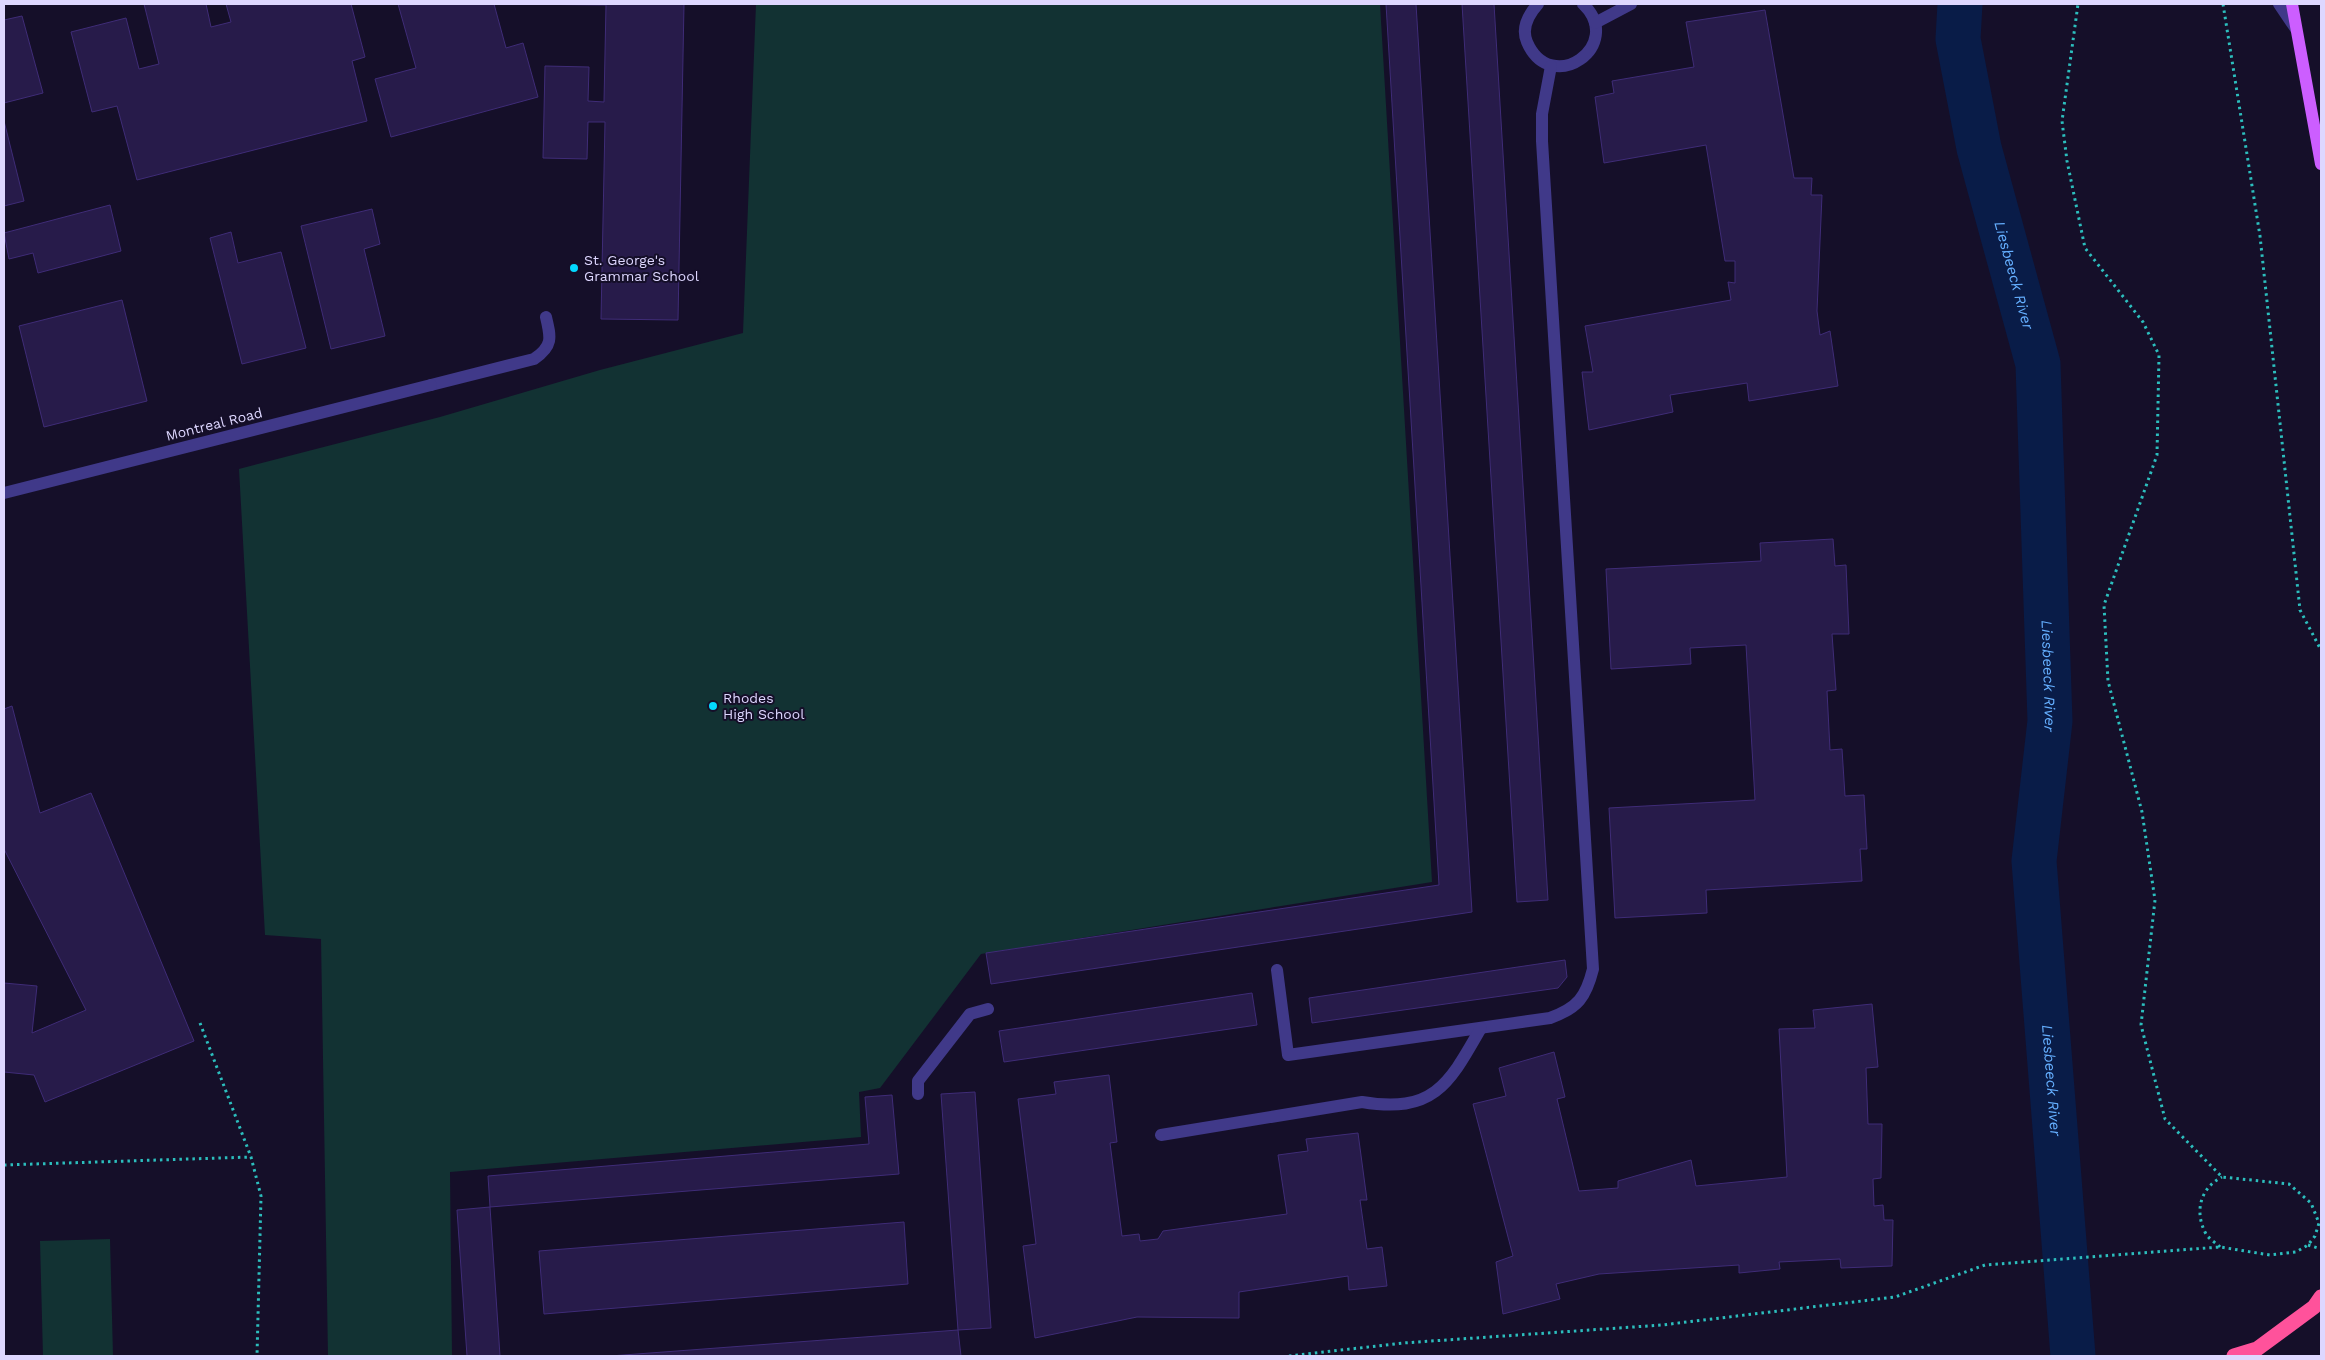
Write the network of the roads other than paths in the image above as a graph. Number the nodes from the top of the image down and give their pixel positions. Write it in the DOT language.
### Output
graph roads {
  1 [pos="1538,4"];
  2 [pos="1582,4"];
  3 [pos="1631,4"];
  4 [pos="2279,4"];
  5 [pos="2292,4"];
  6 [pos="1595,23"];
  7 [pos="2296,29"];
  8 [pos="1551,66"];
  9 [pos="2321,164"];
  10 [pos="546,317"];
  11 [pos="4,493"];
  12 [pos="1277,970"];
  13 [pos="988,1009"];
  14 [pos="1481,1028"];
  15 [pos="918,1094"];
  16 [pos="1161,1136"];
  17 [pos="2321,1297"];
  18 [pos="2234,1356"];
  1 -- 8 [label="street"];
  2 -- 6 [label="street"];
  3 -- 6 [label="street"];
  4 -- 7 [label="street"];
  5 -- 7 [label="main road"];
  6 -- 8 [label="street"];
  7 -- 9 [label="main road"];
  8 -- 14 [label="street"];
  10 -- 11 [label="street, Montreal Road"];
  12 -- 14 [label="street"];
  13 -- 15 [label="street"];
  14 -- 16 [label="street"];
  17 -- 18 [label="highway"];
}
